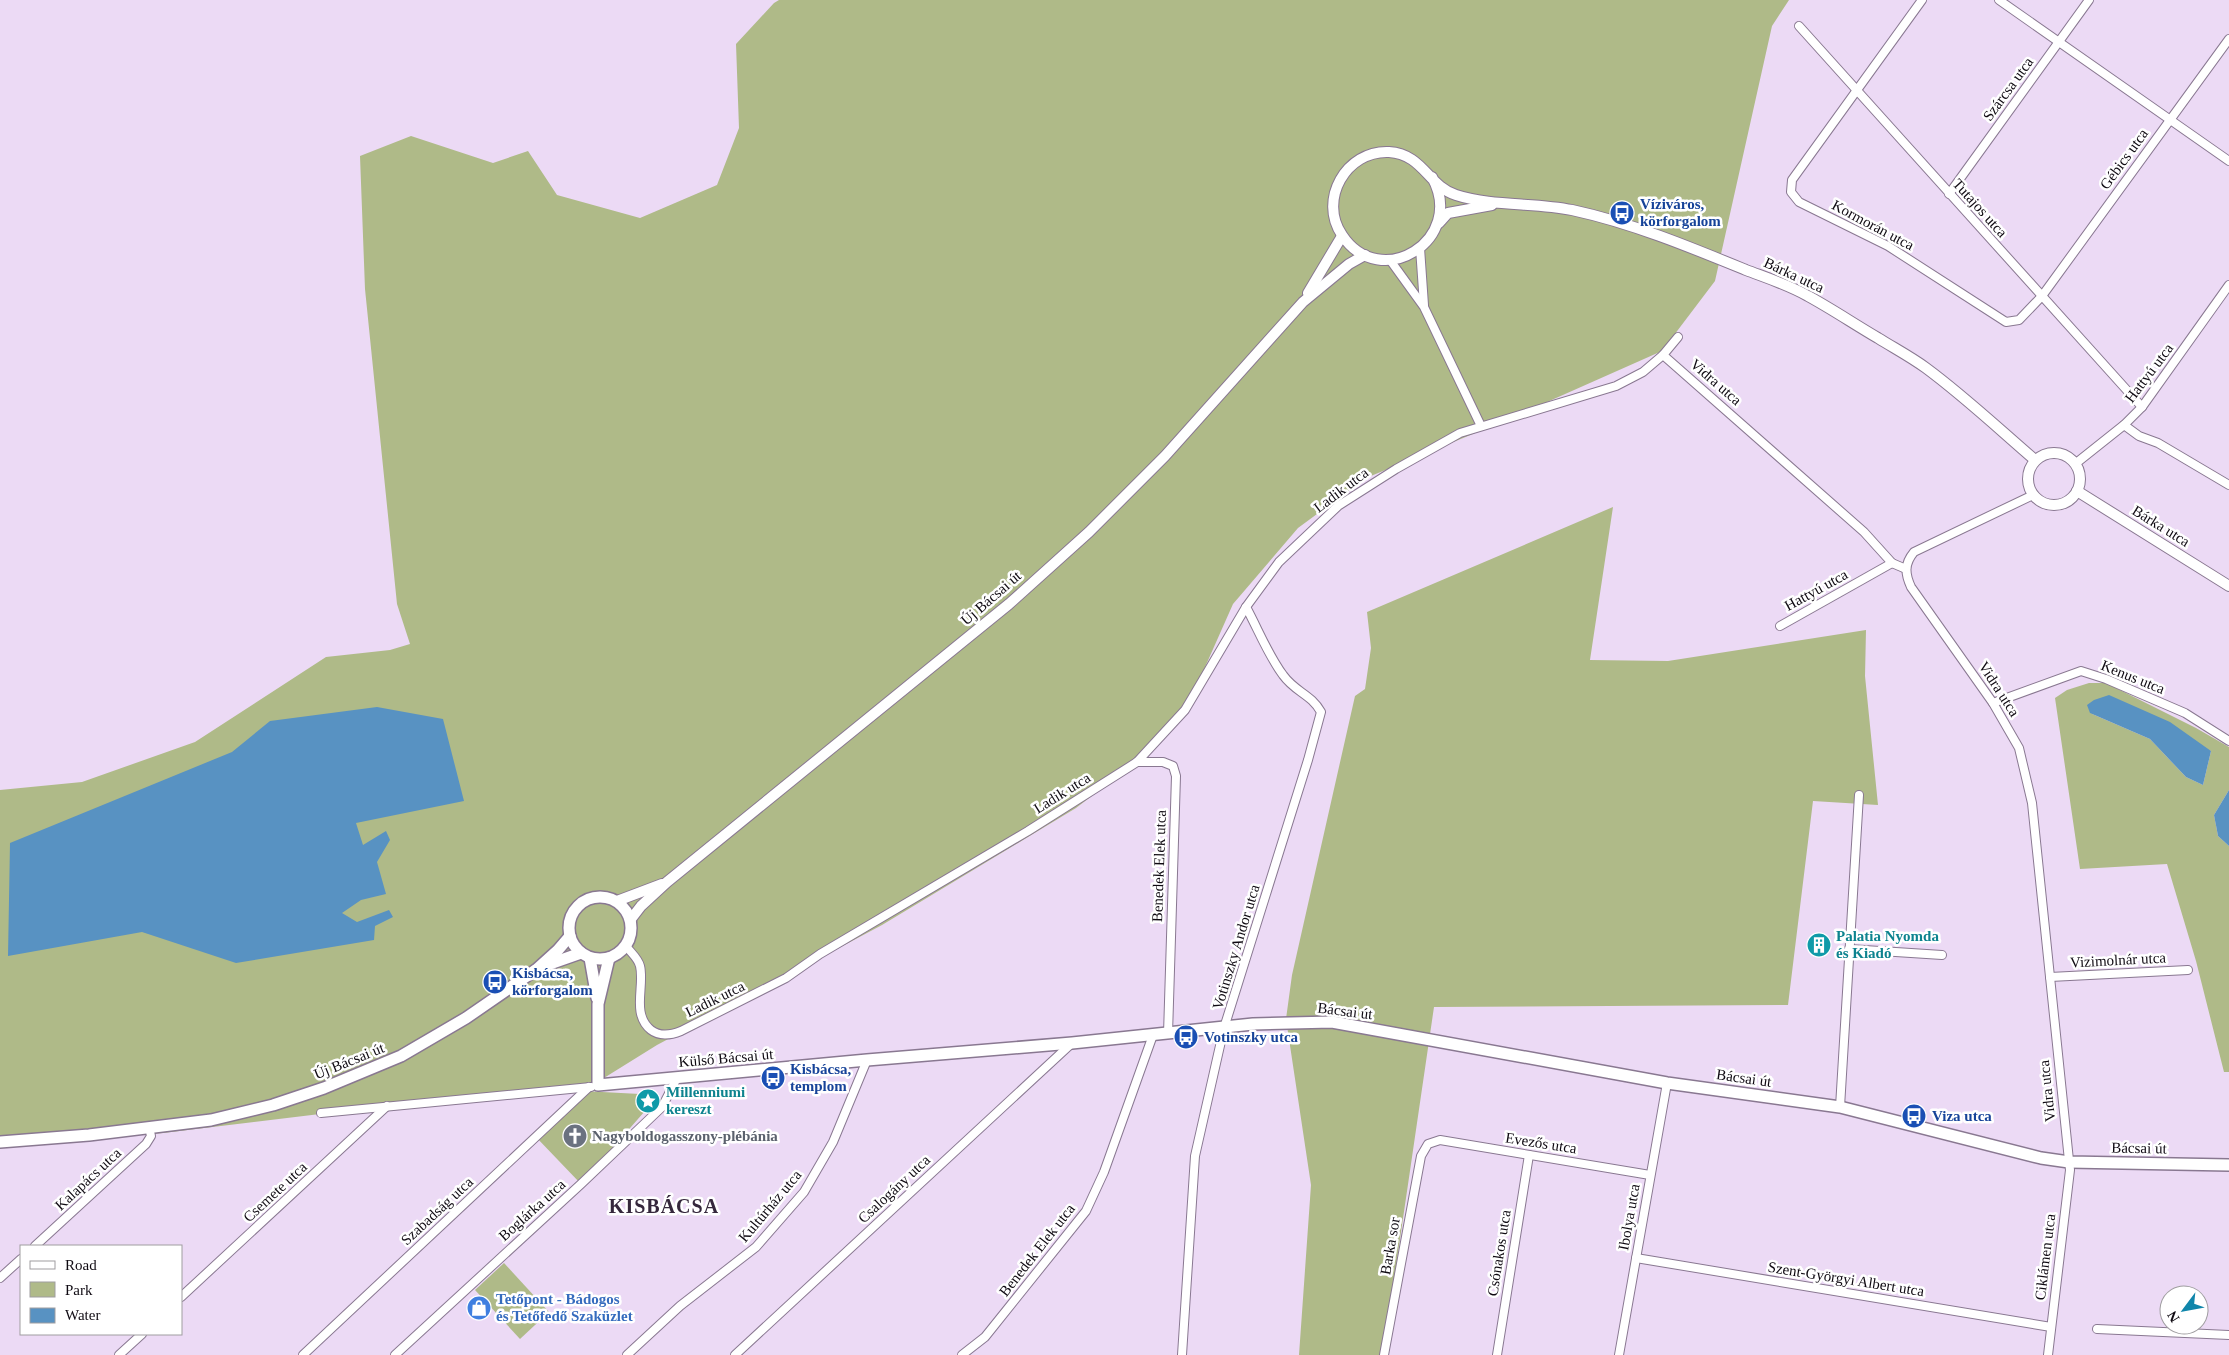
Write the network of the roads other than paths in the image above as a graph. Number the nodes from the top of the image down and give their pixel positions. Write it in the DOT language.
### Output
graph roads {
  1 [pos="1922,0"];
  2 [pos="1999,0"];
  3 [pos="2089,0"];
  4 [pos="1799,26"];
  5 [pos="2229,39"];
  6 [pos="2059,42"];
  7 [pos="1856,91"];
  8 [pos="2170,119"];
  9 [pos="2229,161"];
  10 [pos="1432,177"];
  11 [pos="1949,194"];
  12 [pos="1500,203"];
  13 [pos="1437,225"];
  14 [pos="1342,236"];
  15 [pos="1420,248"];
  16 [pos="1364,255"];
  17 [pos="1390,260"];
  18 [pos="2229,285"];
  19 [pos="2042,296"];
  20 [pos="1303,302"];
  21 [pos="1424,307"];
  22 [pos="1678,337"];
  23 [pos="1663,355"];
  24 [pos="2142,407"];
  25 [pos="2124,425"];
  26 [pos="1482,426"];
  27 [pos="2035,460"];
  28 [pos="2076,464"];
  29 [pos="2229,485"];
  30 [pos="2077,491"];
  31 [pos="2033,495"];
  32 [pos="1892,563"];
  33 [pos="1906,569"];
  34 [pos="2229,586"];
  35 [pos="1246,607"];
  36 [pos="1780,626"];
  37 [pos="1993,703"];
  38 [pos="2229,741"];
  39 [pos="1137,762"];
  40 [pos="1860,795"];
  41 [pos="667,882"];
  42 [pos="617,901"];
  43 [pos="631,919"];
  44 [pos="570,936"];
  45 [pos="626,946"];
  46 [pos="1849,950"];
  47 [pos="1942,955"];
  48 [pos="586,956"];
  49 [pos="609,958"];
  50 [pos="537,969"];
  51 [pos="2188,970"];
  52 [pos="2050,977"];
  53 [pos="598,1004"];
  54 [pos="1253,1024"];
  55 [pos="1224,1028"];
  56 [pos="1168,1034"];
  57 [pos="1153,1035"];
  58 [pos="1072,1043"];
  59 [pos="866,1060"];
  60 [pos="677,1078"];
  61 [pos="1667,1083"];
  62 [pos="594,1086"];
  63 [pos="387,1106"];
  64 [pos="1840,1107"];
  65 [pos="321,1113"];
  66 [pos="149,1127"];
  67 [pos="0,1142"];
  68 [pos="1428,1144"];
  69 [pos="1529,1155"];
  70 [pos="2069,1162"];
  71 [pos="2229,1164"];
  72 [pos="1650,1175"];
  73 [pos="36,1245"];
  74 [pos="1636,1258"];
  75 [pos="20,1260"];
  76 [pos="0,1278"];
  77 [pos="182,1296"];
  78 [pos="2051,1327"];
  79 [pos="2097,1329"];
  80 [pos="141,1335"];
  81 [pos="2229,1335"];
  82 [pos="119,1355"];
  83 [pos="303,1355"];
  84 [pos="395,1355"];
  85 [pos="627,1355"];
  86 [pos="735,1355"];
  87 [pos="962,1355"];
  88 [pos="1182,1355"];
  89 [pos="1384,1355"];
  90 [pos="1497,1355"];
  91 [pos="1619,1355"];
  92 [pos="2048,1355"];
  1 -- 7 [label="street, Kormorán utca"];
  2 -- 6 [label="street"];
  3 -- 6 [label="street, Szárcsa utca"];
  4 -- 7 [label="street, Tutajos utca"];
  5 -- 8 [label="street, Gébics utca"];
  6 -- 8 [label="street"];
  6 -- 11 [label="street, Szárcsa utca"];
  7 -- 11 [label="street, Tutajos utca"];
  7 -- 19 [label="street, Kormorán utca"];
  8 -- 9 [label="street"];
  8 -- 19 [label="street, Gébics utca"];
  10 -- 12 [label="street"];
  10 -- 13 [label="street"];
  10 -- 14 [label="street"];
  11 -- 19 [label="street, Tutajos utca"];
  12 -- 13 [label="street"];
  12 -- 27 [label="street, Bárka utca"];
  13 -- 15 [label="street"];
  14 -- 16 [label="street"];
  14 -- 20 [label="street, Új Bácsai út"];
  15 -- 17 [label="street"];
  15 -- 21 [label="street"];
  16 -- 17 [label="street"];
  16 -- 20 [label="street, Új Bácsai út"];
  17 -- 21 [label="street"];
  18 -- 24 [label="street, Hattyú utca"];
  19 -- 24 [label="street, Tutajos utca"];
  20 -- 41 [label="street, Új Bácsai út"];
  21 -- 26 [label="street"];
  22 -- 23 [label="street, Ladik utca"];
  23 -- 26 [label="street, Ladik utca"];
  23 -- 32 [label="street, Vidra utca"];
  24 -- 25 [label="street, Hattyú utca"];
  25 -- 28 [label="street, Hattyú utca"];
  25 -- 29 [label="street"];
  26 -- 35 [label="street, Ladik utca"];
  27 -- 28 [label="street"];
  27 -- 31 [label="street"];
  28 -- 30 [label="street"];
  30 -- 31 [label="street"];
  30 -- 34 [label="street, Bárka utca"];
  31 -- 33 [label="street"];
  32 -- 33 [label="street, Vidra utca"];
  32 -- 36 [label="street, Hattyú utca"];
  33 -- 37 [label="street, Vidra utca"];
  35 -- 39 [label="street, Ladik utca"];
  35 -- 55 [label="street, Votinszky Andor utca"];
  37 -- 38 [label="street, Kenus utca"];
  37 -- 52 [label="street, Vidra utca"];
  39 -- 45 [label="street, Ladik utca"];
  39 -- 56 [label="street, Benedek Elek utca"];
  40 -- 46 [label="street"];
  41 -- 42 [label="street, Új Bácsai út"];
  41 -- 43 [label="street, Új Bácsai út"];
  42 -- 43 [label="main road"];
  42 -- 44 [label="main road, Új Bácsai út"];
  43 -- 45 [label="main road"];
  44 -- 48 [label="main road"];
  44 -- 50 [label="main road, Új Bácsai út"];
  45 -- 49 [label="main road"];
  46 -- 47 [label="street"];
  46 -- 64 [label="street"];
  48 -- 49 [label="main road, Új Bácsai út"];
  48 -- 50 [label="main road, Új Bácsai út"];
  48 -- 53 [label="main road"];
  49 -- 53 [label="main road"];
  50 -- 66 [label="main road, Új Bácsai út"];
  51 -- 52 [label="street, Vizimolnár utca"];
  52 -- 70 [label="street, Vidra utca"];
  53 -- 62 [label="main road"];
  54 -- 55 [label="main road, Külső Bácsai út"];
  54 -- 61 [label="main road, Bácsai út"];
  55 -- 56 [label="main road, Külső Bácsai út"];
  55 -- 88 [label="street, Votinszky Andor utca"];
  56 -- 57 [label="main road, Külső Bácsai út"];
  57 -- 58 [label="main road, Külső Bácsai út"];
  57 -- 87 [label="street, Benedek Elek utca"];
  58 -- 59 [label="main road, Külső Bácsai út"];
  58 -- 86 [label="street, Csalogány utca"];
  59 -- 60 [label="main road, Külső Bácsai út"];
  59 -- 85 [label="street, Kultúrház utca"];
  60 -- 62 [label="main road, Külső Bácsai út"];
  60 -- 84 [label="street, Boglárka utca"];
  61 -- 64 [label="main road, Bácsai út"];
  61 -- 72 [label="street, Ibolya utca"];
  62 -- 63 [label="street, Külső Bácsai út"];
  62 -- 83 [label="street, Szabadság utca"];
  63 -- 65 [label="street, Külső Bácsai út"];
  63 -- 77 [label="street, Csemete utca"];
  64 -- 70 [label="main road, Bácsai út"];
  66 -- 67 [label="main road, Új Bácsai út"];
  66 -- 73 [label="street, Kalapács utca"];
  68 -- 69 [label="street, Evezős utca"];
  68 -- 89 [label="street, Barka sor"];
  69 -- 72 [label="street, Evezős utca"];
  69 -- 90 [label="street, Csónakos utca"];
  70 -- 71 [label="main road, Bácsai út"];
  70 -- 78 [label="street, Ciklámen utca"];
  72 -- 74 [label="street, Ibolya utca"];
  74 -- 78 [label="street, Szent-Györgyi Albert utca"];
  74 -- 91 [label="street, Ibolya utca"];
  75 -- 76 [label="street"];
  78 -- 92 [label="street, Ciklámen utca"];
  79 -- 81 [label="street"];
  80 -- 82 [label="street"];
}
